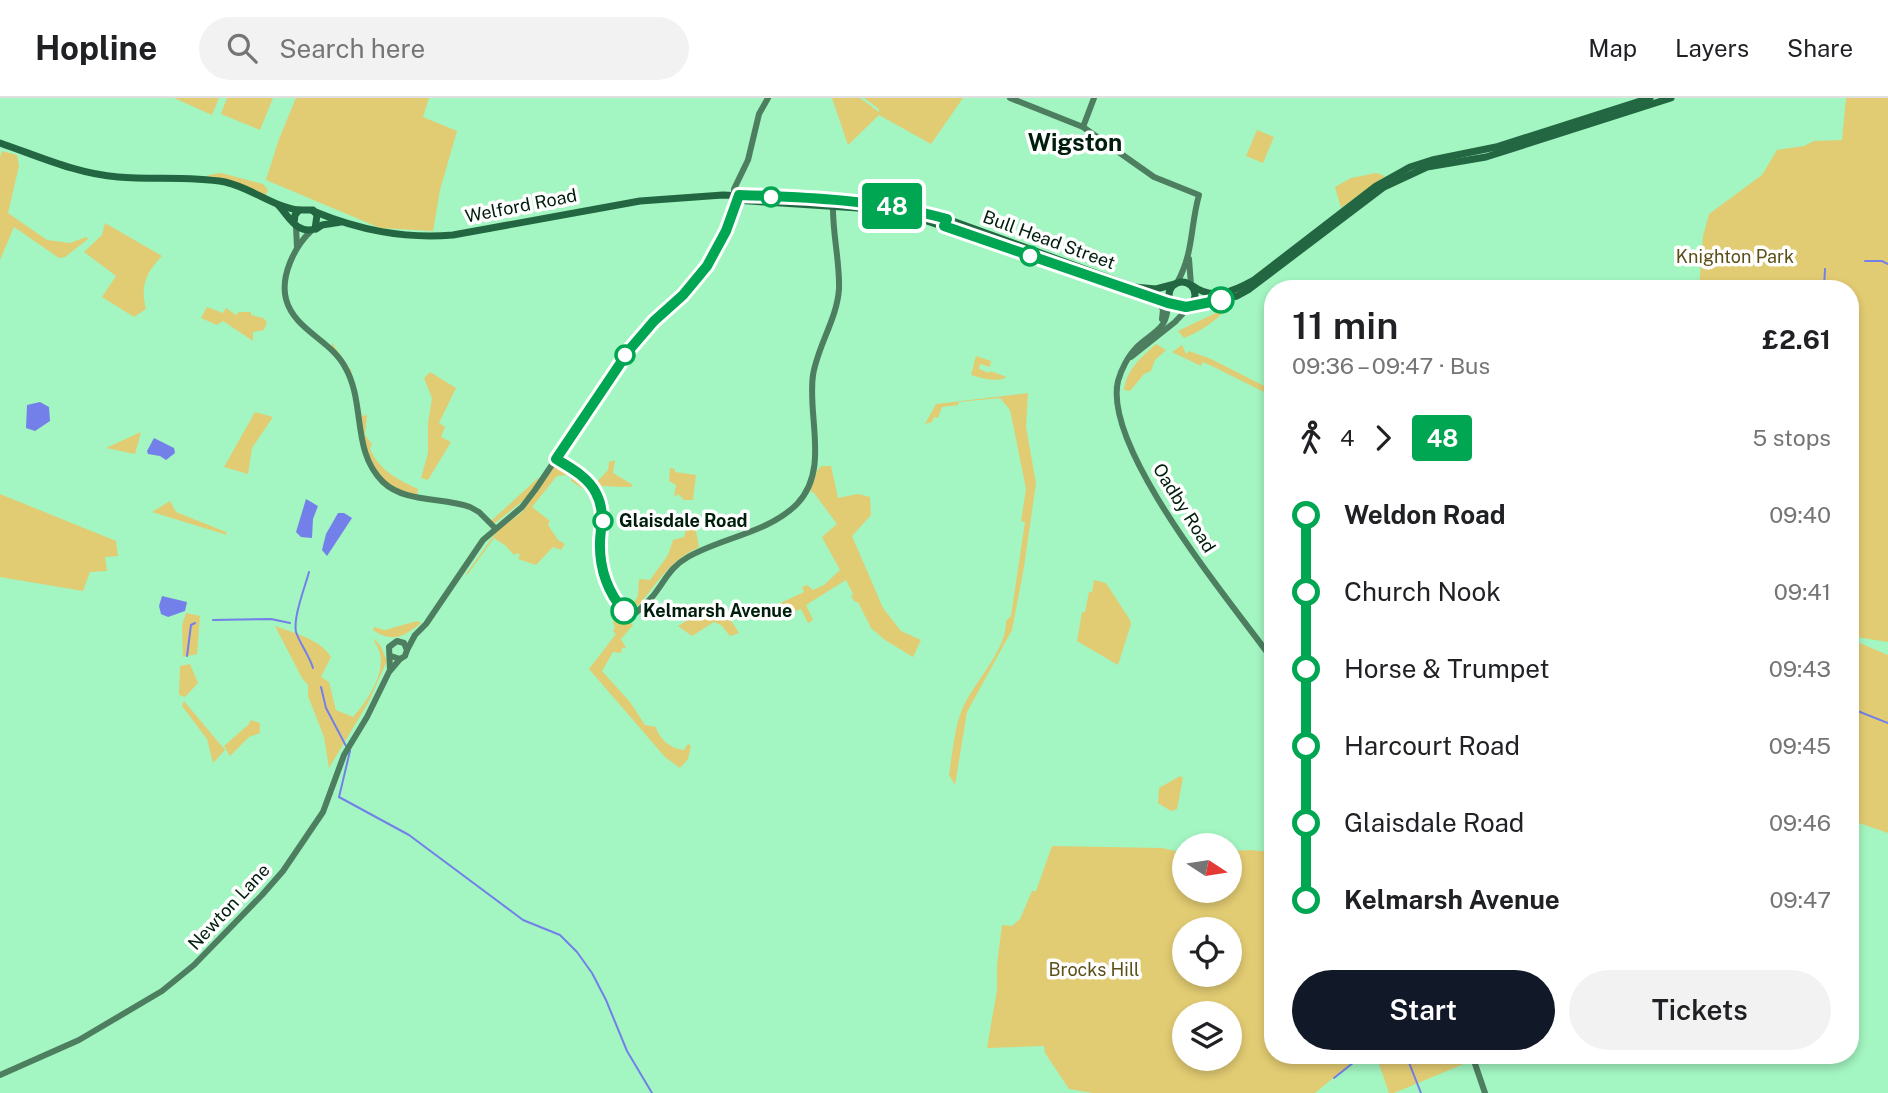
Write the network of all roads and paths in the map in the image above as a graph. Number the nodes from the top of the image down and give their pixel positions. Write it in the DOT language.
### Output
graph roads {
  1 [pos="768,98"];
  2 [pos="1010,98"];
  3 [pos="1094,98"];
  4 [pos="1650,98"];
  5 [pos="1671,98"];
  6 [pos="1083,127"];
  7 [pos="0,143"];
  8 [pos="1415,168"];
  9 [pos="737,198"];
  10 [pos="833,203"];
  11 [pos="277,204"];
  12 [pos="299,210"];
  13 [pos="313,211"];
  14 [pos="345,222"];
  15 [pos="295,225"];
  16 [pos="313,230"];
  17 [pos="296,249"];
  18 [pos="1189,257"];
  19 [pos="1176,283"];
  20 [pos="1192,285"];
  21 [pos="1158,299"];
  22 [pos="1170,302"];
  23 [pos="1190,307"];
  24 [pos="1157,330"];
  25 [pos="1130,358"];
  26 [pos="556,459"];
  27 [pos="495,528"];
  28 [pos="415,635"];
  29 [pos="399,641"];
  30 [pos="1264,649"];
  31 [pos="407,650"];
  32 [pos="391,656"];
  33 [pos="400,659"];
  34 [pos="389,672"];
  35 [pos="1475,1064"];
  36 [pos="0,1075"];
  37 [pos="1486,1093"];
  1 -- 9 [label="street"];
  2 -- 6 [label="street"];
  3 -- 6 [label="street"];
  4 -- 8 [label="main road"];
  5 -- 8 [label="main road"];
  6 -- 18 [label="street"];
  7 -- 11 [label="main road"];
  8 -- 20 [label="main road"];
  8 -- 23 [label="main road"];
  9 -- 10 [label="main road, Bull Head Street"];
  9 -- 10 [label="main road, Bull Head Street"];
  9 -- 14 [label="main road, Welford Road"];
  9 -- 26 [label="street"];
  10 -- 19 [label="main road, Bull Head Street"];
  10 -- 21 [label="main road, Bull Head Street"];
  10 -- 26 [label="street"];
  11 -- 12 [label="main road"];
  11 -- 15 [label="main road"];
  12 -- 13 [label="main road"];
  12 -- 15 [label="main road"];
  13 -- 14 [label="main road, Welford Road"];
  13 -- 16 [label="main road"];
  14 -- 16 [label="main road"];
  15 -- 16 [label="main road"];
  15 -- 17 [label="street"];
  16 -- 17 [label="street"];
  17 -- 27 [label="street"];
  18 -- 19 [label="street"];
  18 -- 20 [label="street"];
  19 -- 20 [label="main road"];
  19 -- 22 [label="main road"];
  20 -- 23 [label="main road"];
  21 -- 22 [label="main road, Bull Head Street"];
  21 -- 24 [label="street"];
  22 -- 23 [label="main road"];
  22 -- 24 [label="street, Oadby Road"];
  23 -- 25 [label="street"];
  24 -- 25 [label="street, Oadby Road"];
  25 -- 30 [label="street, Oadby Road"];
  26 -- 27 [label="street"];
  27 -- 28 [label="street"];
  28 -- 29 [label="street"];
  28 -- 31 [label="street"];
  29 -- 31 [label="street"];
  29 -- 32 [label="street"];
  31 -- 33 [label="street"];
  32 -- 33 [label="street"];
  32 -- 34 [label="street, Newton Lane"];
  33 -- 34 [label="street, Newton Lane"];
  34 -- 36 [label="street, Newton Lane"];
  35 -- 37 [label="street"];
}
